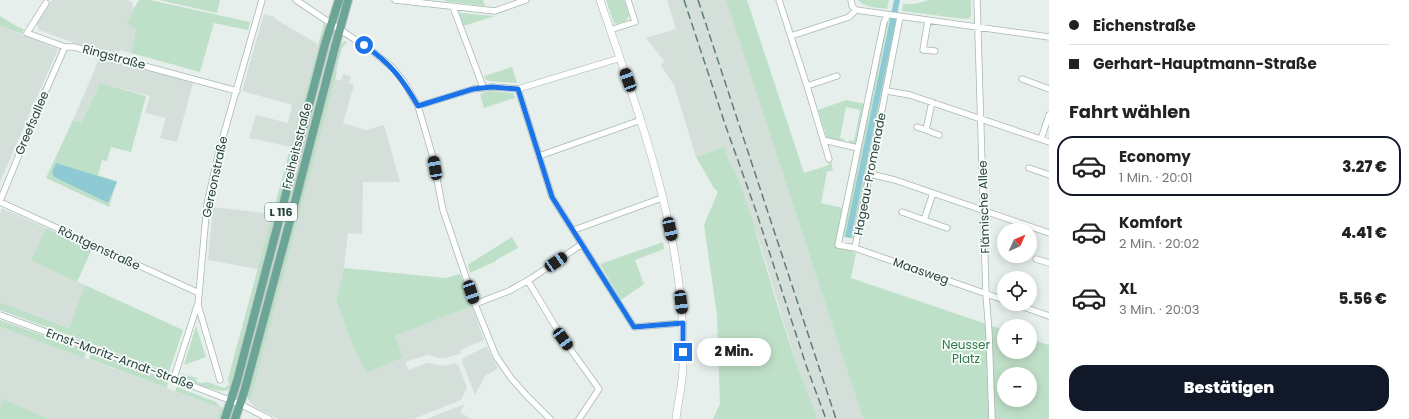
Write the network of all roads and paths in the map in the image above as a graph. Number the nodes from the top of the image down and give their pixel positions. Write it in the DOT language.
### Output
graph roads {
  1 [pos="262,0"];
  2 [pos="296,0"];
  3 [pos="338,0"];
  4 [pos="348,0"];
  5 [pos="395,0"];
  6 [pos="526,0"];
  7 [pos="600,0"];
  8 [pos="628,0"];
  9 [pos="779,0"];
  10 [pos="850,0"];
  11 [pos="976,0"];
  12 [pos="46,3"];
  13 [pos="453,7"];
  14 [pos="856,10"];
  15 [pos="888,16"];
  16 [pos="899,17"];
  17 [pos="928,21"];
  18 [pos="332,23"];
  19 [pos="977,28"];
  20 [pos="340,29"];
  21 [pos="610,30"];
  22 [pos="791,36"];
  23 [pos="1049,37"];
  24 [pos="66,47"];
  25 [pos="935,51"];
  26 [pos="620,58"];
  27 [pos="837,76"];
  28 [pos="1022,79"];
  29 [pos="807,86"];
  30 [pos="483,87"];
  31 [pos="518,89"];
  32 [pos="1049,89"];
  33 [pos="237,91"];
  34 [pos="887,91"];
  35 [pos="932,102"];
  36 [pos="418,106"];
  37 [pos="1049,115"];
  38 [pos="981,119"];
  39 [pos="642,120"];
  40 [pos="917,127"];
  41 [pos="926,130"];
  42 [pos="939,135"];
  43 [pos="1041,139"];
  44 [pos="823,140"];
  45 [pos="1049,142"];
  46 [pos="858,148"];
  47 [pos="539,156"];
  48 [pos="829,159"];
  49 [pos="1029,168"];
  50 [pos="870,174"];
  51 [pos="1049,174"];
  52 [pos="933,193"];
  53 [pos="662,198"];
  54 [pos="0,201"];
  55 [pos="984,210"];
  56 [pos="902,212"];
  57 [pos="924,220"];
  58 [pos="948,228"];
  59 [pos="574,230"];
  60 [pos="1049,233"];
  61 [pos="582,244"];
  62 [pos="855,248"];
  63 [pos="1037,259"];
  64 [pos="1049,263"];
  65 [pos="528,280"];
  66 [pos="199,293"];
  67 [pos="986,294"];
  68 [pos="997,298"];
  69 [pos="475,304"];
  70 [pos="198,305"];
  71 [pos="1035,311"];
  72 [pos="0,315"];
  73 [pos="1049,316"];
  74 [pos="683,323"];
  75 [pos="174,378"];
  76 [pos="220,380"];
  77 [pos="231,401"];
  78 [pos="240,404"];
  79 [pos="992,416"];
  80 [pos="225,419"];
  81 [pos="236,419"];
  82 [pos="269,419"];
  83 [pos="550,419"];
  84 [pos="579,419"];
  85 [pos="676,419"];
  1 -- 33 [label="street, Gereonstraße"];
  2 -- 18 [label="street"];
  3 -- 18 [label="main road, Freiheitsstraße / L 116"];
  4 -- 20 [label="main road, Freiheitsstraße / L 116"];
  5 -- 13 [label="street"];
  6 -- 13 [label="street"];
  7 -- 21 [label="street"];
  8 -- 21 [label="street"];
  9 -- 22 [label="street"];
  10 -- 14 [label="street"];
  11 -- 19 [label="street, Flämische Allee"];
  12 -- 24 [label="street, Ringstraße"];
  13 -- 30 [label="street"];
  14 -- 15 [label="street"];
  14 -- 22 [label="street"];
  15 -- 16 [label="street"];
  15 -- 46 [label="street, Hageau-Promenade"];
  16 -- 17 [label="street"];
  16 -- 34 [label="street, Hageau-Promenade"];
  17 -- 19 [label="street"];
  17 -- 25 [label="street"];
  18 -- 20 [label="street"];
  18 -- 77 [label="main road, Freiheitsstraße / L 116"];
  19 -- 23 [label="street"];
  19 -- 38 [label="street, Flämische Allee"];
  20 -- 36 [label="street"];
  20 -- 78 [label="main road, Freiheitsstraße / L 116"];
  21 -- 26 [label="street"];
  22 -- 29 [label="street"];
  24 -- 33 [label="street, Ringstraße"];
  24 -- 54 [label="street, Greefsallee"];
  26 -- 31 [label="street"];
  26 -- 39 [label="street"];
  27 -- 29 [label="street"];
  28 -- 32 [label="street"];
  29 -- 44 [label="street"];
  30 -- 31 [label="street"];
  30 -- 36 [label="street"];
  31 -- 47 [label="street"];
  33 -- 66 [label="street, Gereonstraße"];
  34 -- 35 [label="street"];
  34 -- 50 [label="street, Hageau-Promenade"];
  35 -- 38 [label="street"];
  35 -- 41 [label="street"];
  36 -- 69 [label="street"];
  37 -- 43 [label="street"];
  38 -- 43 [label="street"];
  38 -- 55 [label="street, Flämische Allee"];
  39 -- 47 [label="street"];
  39 -- 53 [label="street"];
  40 -- 41 [label="street"];
  41 -- 42 [label="street"];
  43 -- 45 [label="street"];
  44 -- 46 [label="street"];
  44 -- 48 [label="street"];
  46 -- 62 [label="street, Hageau-Promenade"];
  47 -- 59 [label="street"];
  49 -- 51 [label="street"];
  50 -- 52 [label="street"];
  50 -- 62 [label="street, Hageau-Promenade"];
  52 -- 55 [label="street"];
  52 -- 57 [label="street"];
  53 -- 59 [label="street"];
  53 -- 74 [label="street"];
  54 -- 66 [label="street, Röntgenstraße"];
  55 -- 60 [label="street"];
  55 -- 67 [label="street, Flämische Allee"];
  56 -- 57 [label="street"];
  57 -- 58 [label="street"];
  59 -- 61 [label="street"];
  61 -- 65 [label="street"];
  61 -- 74 [label="street"];
  62 -- 67 [label="street, Maasweg"];
  63 -- 64 [label="street"];
  65 -- 69 [label="street"];
  65 -- 84 [label="street"];
  66 -- 70 [label="street, Gereonstraße"];
  67 -- 68 [label="street, Maasweg"];
  67 -- 79 [label="street, Flämische Allee"];
  69 -- 83 [label="street"];
  70 -- 75 [label="street"];
  70 -- 76 [label="street, Gereonstraße"];
  71 -- 73 [label="street"];
  72 -- 75 [label="street, Ernst-Moritz-Arndt-Straße"];
  74 -- 85 [label="street"];
  75 -- 77 [label="street, Ernst-Moritz-Arndt-Straße"];
  77 -- 78 [label="street, Ernst-Moritz-Arndt-Straße"];
  77 -- 80 [label="main road, L 116"];
  78 -- 81 [label="main road, L 116"];
  78 -- 82 [label="street"];
}
